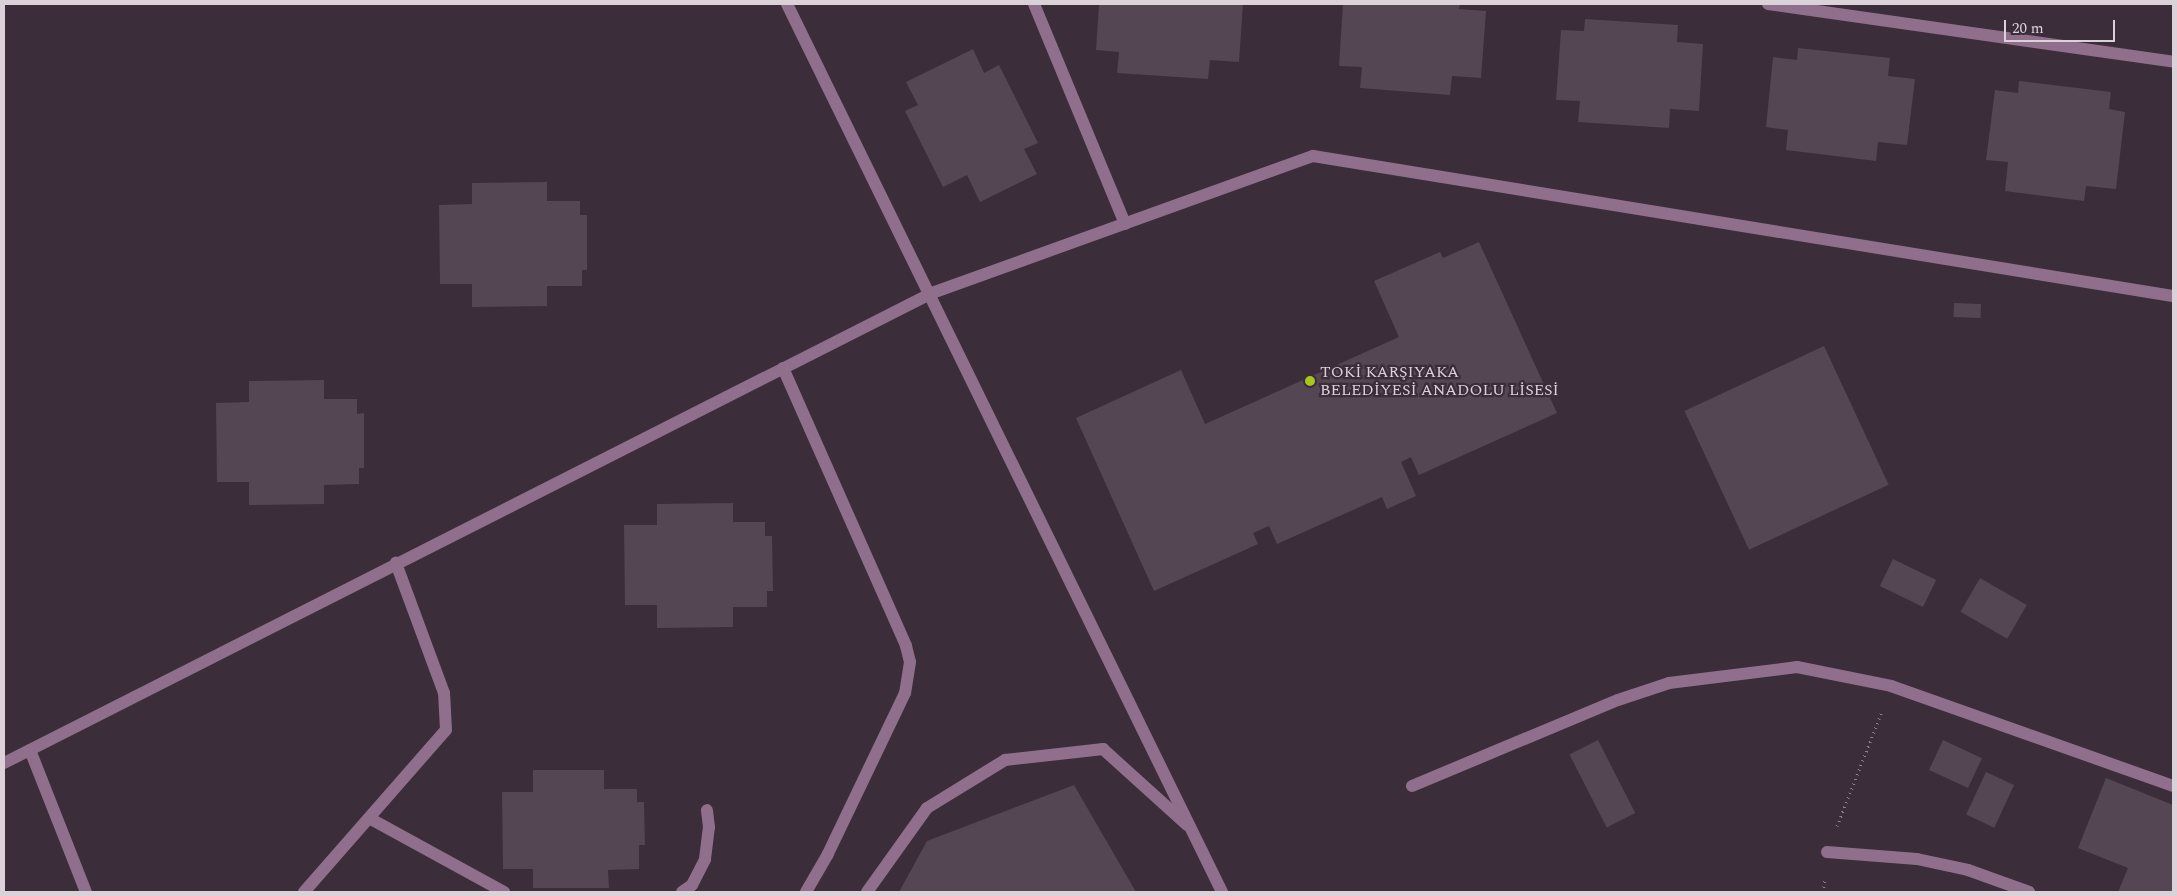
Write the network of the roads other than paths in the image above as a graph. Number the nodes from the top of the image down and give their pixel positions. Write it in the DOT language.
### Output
graph roads {
  1 [pos="787,4"];
  2 [pos="1034,4"];
  3 [pos="1768,4"];
  4 [pos="2173,62"];
  5 [pos="1125,224"];
  6 [pos="932,293"];
  7 [pos="2173,296"];
  8 [pos="783,368"];
  9 [pos="396,563"];
  10 [pos="30,750"];
  11 [pos="4,763"];
  12 [pos="1412,786"];
  13 [pos="2173,786"];
  14 [pos="708,810"];
  15 [pos="369,818"];
  16 [pos="1191,829"];
  17 [pos="1827,852"];
  18 [pos="86,892"];
  19 [pos="304,892"];
  20 [pos="504,892"];
  21 [pos="682,892"];
  22 [pos="806,892"];
  23 [pos="867,892"];
  24 [pos="1222,892"];
  25 [pos="2029,892"];
  1 -- 6 [label="street"];
  2 -- 5 [label="street"];
  3 -- 4 [label="street"];
  5 -- 6 [label="street"];
  5 -- 7 [label="street"];
  6 -- 8 [label="street"];
  6 -- 16 [label="street"];
  8 -- 9 [label="street"];
  8 -- 22 [label="street"];
  9 -- 10 [label="street"];
  9 -- 15 [label="street"];
  10 -- 11 [label="street"];
  10 -- 18 [label="street"];
  12 -- 13 [label="street"];
  14 -- 21 [label="street"];
  15 -- 19 [label="street"];
  15 -- 20 [label="street"];
  16 -- 23 [label="street"];
  16 -- 24 [label="street"];
  17 -- 25 [label="street"];
}
